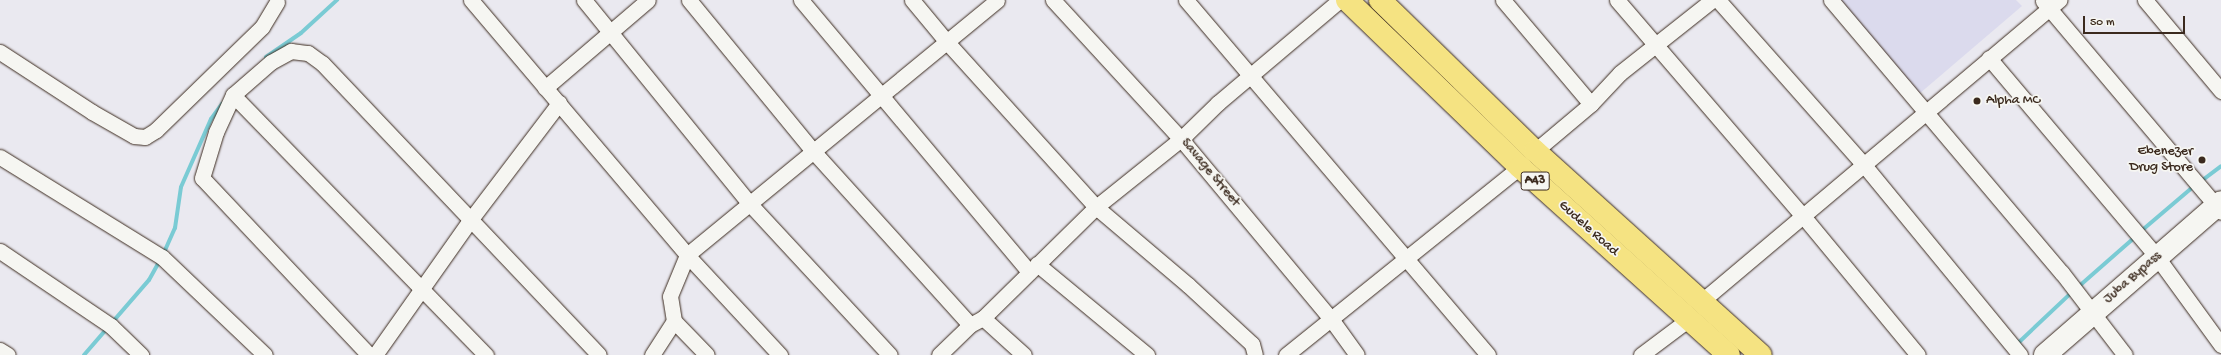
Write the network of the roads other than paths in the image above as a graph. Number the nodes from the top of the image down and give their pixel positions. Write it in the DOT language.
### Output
graph roads {
  1 [pos="277,0"];
  2 [pos="471,0"];
  3 [pos="584,0"];
  4 [pos="648,0"];
  5 [pos="689,0"];
  6 [pos="801,0"];
  7 [pos="912,0"];
  8 [pos="997,0"];
  9 [pos="1054,0"];
  10 [pos="1186,0"];
  11 [pos="1340,0"];
  12 [pos="1347,0"];
  13 [pos="1380,0"];
  14 [pos="1503,0"];
  15 [pos="1616,0"];
  16 [pos="1712,0"];
  17 [pos="1718,0"];
  18 [pos="1831,0"];
  19 [pos="2145,0"];
  20 [pos="2050,3"];
  21 [pos="610,31"];
  22 [pos="946,41"];
  23 [pos="1655,47"];
  24 [pos="0,52"];
  25 [pos="1990,58"];
  26 [pos="1252,74"];
  27 [pos="545,88"];
  28 [pos="2221,91"];
  29 [pos="233,95"];
  30 [pos="881,96"];
  31 [pos="558,104"];
  32 [pos="1591,104"];
  33 [pos="1926,113"];
  34 [pos="1181,139"];
  35 [pos="813,151"];
  36 [pos="1535,151"];
  37 [pos="0,157"];
  38 [pos="1864,165"];
  39 [pos="1520,167"];
  40 [pos="749,203"];
  41 [pos="1096,207"];
  42 [pos="2219,207"];
  43 [pos="1803,216"];
  44 [pos="471,219"];
  45 [pos="0,251"];
  46 [pos="687,255"];
  47 [pos="2157,257"];
  48 [pos="1405,259"];
  49 [pos="1033,268"];
  50 [pos="423,291"];
  51 [pos="1703,300"];
  52 [pos="2094,313"];
  53 [pos="983,318"];
  54 [pos="1331,319"];
  55 [pos="1688,319"];
  56 [pos="674,321"];
  57 [pos="970,325"];
  58 [pos="2221,345"];
  59 [pos="0,350"];
  60 [pos="8,355"];
  61 [pos="141,355"];
  62 [pos="264,355"];
  63 [pos="369,355"];
  64 [pos="375,355"];
  65 [pos="486,355"];
  66 [pos="599,355"];
  67 [pos="652,355"];
  68 [pos="707,355"];
  69 [pos="780,355"];
  70 [pos="890,355"];
  71 [pos="939,355"];
  72 [pos="1024,355"];
  73 [pos="1147,355"];
  74 [pos="1255,355"];
  75 [pos="1286,355"];
  76 [pos="1357,355"];
  77 [pos="1488,355"];
  78 [pos="1641,355"];
  79 [pos="1729,355"];
  80 [pos="1761,355"];
  81 [pos="1918,355"];
  82 [pos="2020,355"];
  83 [pos="2045,355"];
  84 [pos="2125,355"];
  1 -- 24 [label="street"];
  2 -- 27 [label="street"];
  3 -- 21 [label="street"];
  4 -- 21 [label="street"];
  5 -- 35 [label="street"];
  6 -- 30 [label="street"];
  7 -- 22 [label="street"];
  8 -- 22 [label="street"];
  9 -- 34 [label="street, Savage Street"];
  10 -- 26 [label="street"];
  11 -- 26 [label="street"];
  12 -- 39 [label="highway, Gudele Road / A43"];
  13 -- 36 [label="highway, Gudele Road / A43"];
  14 -- 32 [label="street"];
  15 -- 23 [label="street"];
  16 -- 23 [label="street"];
  17 -- 38 [label="street"];
  18 -- 33 [label="street"];
  19 -- 28 [label="street"];
  20 -- 25 [label="street"];
  20 -- 42 [label="street"];
  21 -- 27 [label="street"];
  21 -- 40 [label="street"];
  22 -- 30 [label="street"];
  22 -- 41 [label="street"];
  23 -- 32 [label="street"];
  23 -- 43 [label="street"];
  25 -- 33 [label="street"];
  25 -- 47 [label="street"];
  26 -- 34 [label="street"];
  26 -- 48 [label="street"];
  27 -- 31 [label="street"];
  29 -- 44 [label="street"];
  29 -- 50 [label="street"];
  29 -- 63 [label="street"];
  30 -- 35 [label="street"];
  30 -- 49 [label="street"];
  31 -- 44 [label="street"];
  31 -- 46 [label="street"];
  32 -- 36 [label="street"];
  33 -- 38 [label="street"];
  33 -- 52 [label="street"];
  34 -- 41 [label="street"];
  34 -- 54 [label="street, Savage Street"];
  35 -- 40 [label="street"];
  35 -- 57 [label="street"];
  36 -- 51 [label="highway, Gudele Road / A43"];
  37 -- 62 [label="street"];
  38 -- 43 [label="street"];
  38 -- 82 [label="street"];
  39 -- 48 [label="street"];
  39 -- 55 [label="highway, Gudele Road / A43"];
  40 -- 46 [label="street"];
  40 -- 70 [label="street"];
  41 -- 49 [label="street"];
  41 -- 74 [label="street"];
  42 -- 47 [label="main road, Juba Bypass"];
  43 -- 51 [label="street"];
  43 -- 81 [label="street"];
  44 -- 50 [label="street"];
  44 -- 66 [label="street"];
  45 -- 61 [label="street"];
  46 -- 56 [label="street"];
  46 -- 69 [label="street"];
  47 -- 52 [label="main road, Juba Bypass"];
  47 -- 58 [label="street"];
  48 -- 54 [label="street"];
  48 -- 77 [label="street"];
  49 -- 53 [label="street"];
  49 -- 73 [label="street"];
  50 -- 64 [label="street"];
  50 -- 65 [label="street"];
  51 -- 80 [label="highway, Gudele Road / A43"];
  52 -- 83 [label="main road, Juba Bypass"];
  52 -- 84 [label="street"];
  53 -- 57 [label="street"];
  53 -- 72 [label="street"];
  54 -- 75 [label="street"];
  54 -- 76 [label="street, Savage Street"];
  55 -- 78 [label="street"];
  55 -- 79 [label="highway, Gudele Road / A43"];
  56 -- 67 [label="street"];
  56 -- 68 [label="street"];
  57 -- 71 [label="street"];
  59 -- 60 [label="street"];
}
